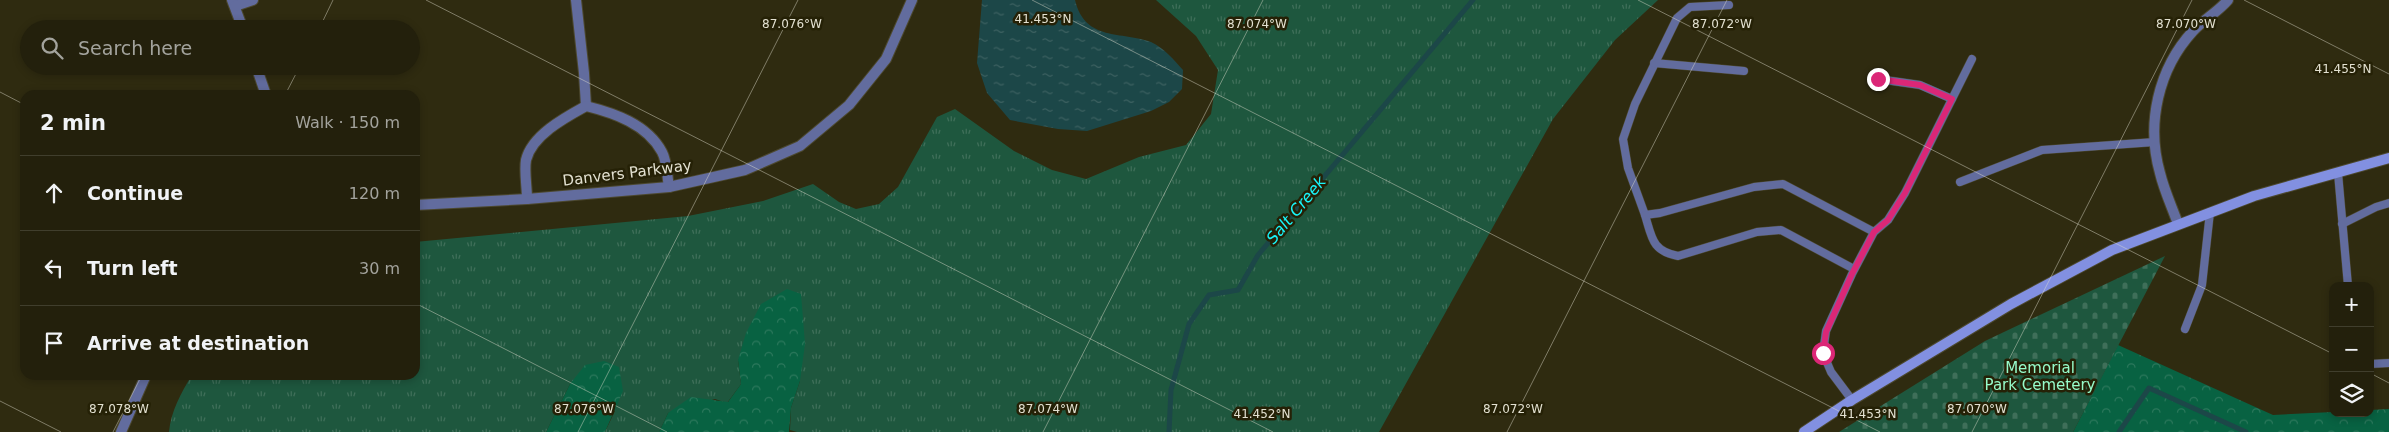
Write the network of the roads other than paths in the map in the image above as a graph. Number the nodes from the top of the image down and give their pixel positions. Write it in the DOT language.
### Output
graph roads {
  1 [pos="253,0"];
  2 [pos="576,0"];
  3 [pos="912,0"];
  4 [pos="2228,0"];
  5 [pos="234,3"];
  6 [pos="1729,5"];
  7 [pos="240,20"];
  8 [pos="1972,59"];
  9 [pos="1654,62"];
  10 [pos="1744,71"];
  11 [pos="259,75"];
  12 [pos="1878,79"];
  13 [pos="264,90"];
  14 [pos="1952,99"];
  15 [pos="586,106"];
  16 [pos="2155,142"];
  17 [pos="2389,158"];
  18 [pos="2338,173"];
  19 [pos="1960,182"];
  20 [pos="670,187"];
  21 [pos="527,199"];
  22 [pos="2389,203"];
  23 [pos="420,205"];
  24 [pos="2210,212"];
  25 [pos="1645,215"];
  26 [pos="2178,224"];
  27 [pos="2342,224"];
  28 [pos="1874,232"];
  29 [pos="1854,269"];
  30 [pos="2348,282"];
  31 [pos="2185,329"];
  32 [pos="2389,363"];
  33 [pos="2374,364"];
  34 [pos="144,380"];
  35 [pos="1852,400"];
  36 [pos="121,432"];
  37 [pos="1804,432"];
  1 -- 5 [label="street"];
  2 -- 15 [label="street"];
  3 -- 20 [label="street, Danvers Parkway"];
  4 -- 16 [label="street"];
  5 -- 7 [label="street"];
  6 -- 9 [label="lane"];
  8 -- 14 [label="lane"];
  9 -- 10 [label="lane"];
  9 -- 25 [label="lane"];
  11 -- 13 [label="street"];
  12 -- 14 [label="lane"];
  14 -- 28 [label="lane"];
  15 -- 20 [label="street"];
  15 -- 21 [label="street"];
  16 -- 19 [label="lane"];
  16 -- 26 [label="street"];
  17 -- 18 [label="main road"];
  18 -- 24 [label="main road"];
  18 -- 27 [label="lane"];
  20 -- 21 [label="street, Danvers Parkway"];
  21 -- 23 [label="street, Danvers Parkway"];
  22 -- 27 [label="lane"];
  24 -- 26 [label="main road"];
  24 -- 31 [label="lane"];
  25 -- 28 [label="lane"];
  25 -- 29 [label="lane"];
  26 -- 35 [label="main road"];
  27 -- 30 [label="lane"];
  28 -- 29 [label="lane"];
  29 -- 35 [label="lane"];
  32 -- 33 [label="lane"];
  34 -- 36 [label="street"];
  35 -- 37 [label="main road"];
}
